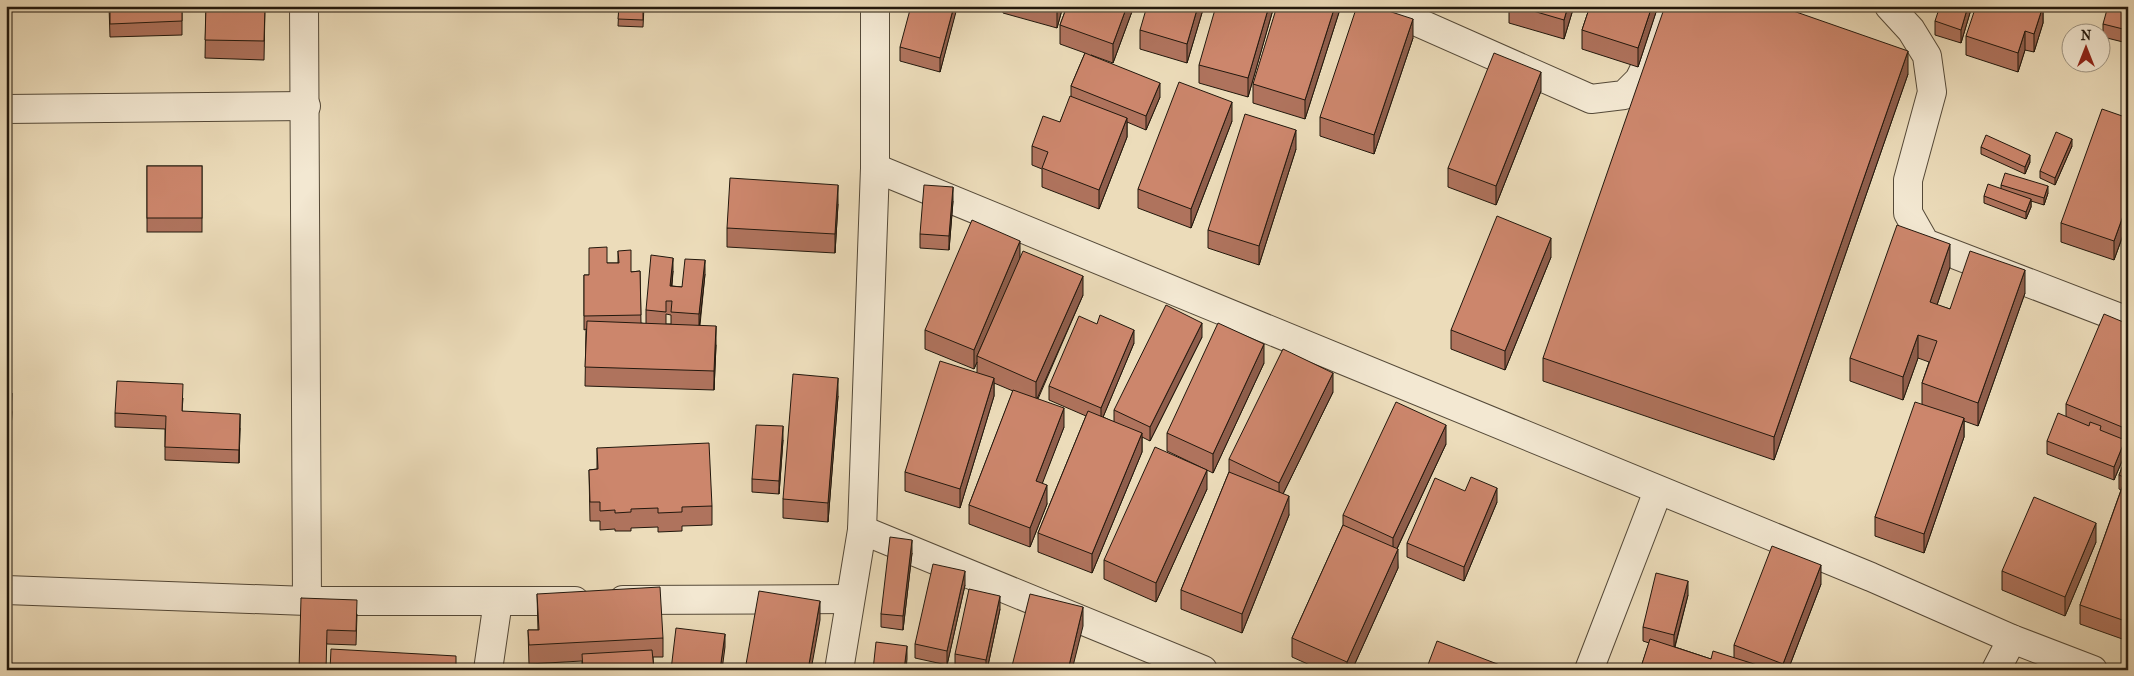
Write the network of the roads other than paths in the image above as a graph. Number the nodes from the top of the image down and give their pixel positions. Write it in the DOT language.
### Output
graph roads {
  1 [pos="304,6"];
  2 [pos="875,6"];
  3 [pos="1381,6"];
  4 [pos="1675,6"];
  5 [pos="1889,6"];
  6 [pos="306,106"];
  7 [pos="6,109"];
  8 [pos="875,168"];
  9 [pos="2128,321"];
  10 [pos="1658,491"];
  11 [pos="862,530"];
  12 [pos="6,590"];
  13 [pos="850,599"];
  14 [pos="307,601"];
  15 [pos="498,601"];
  16 [pos="2012,639"];
  17 [pos="488,670"];
  18 [pos="839,670"];
  19 [pos="1203,670"];
  20 [pos="1589,670"];
  21 [pos="1996,670"];
  22 [pos="2093,670"];
  1 -- 6 [label="street"];
  2 -- 8 [label="street"];
  3 -- 4 [label="street"];
  5 -- 9 [label="street"];
  6 -- 7 [label="street"];
  6 -- 14 [label="street"];
  8 -- 10 [label="street"];
  8 -- 11 [label="street"];
  10 -- 16 [label="street"];
  10 -- 20 [label="street"];
  11 -- 13 [label="street"];
  11 -- 19 [label="street"];
  12 -- 14 [label="street"];
  13 -- 15 [label="street"];
  13 -- 18 [label="street"];
  14 -- 15 [label="street"];
  15 -- 17 [label="street"];
  16 -- 21 [label="street"];
  16 -- 22 [label="street"];
}
